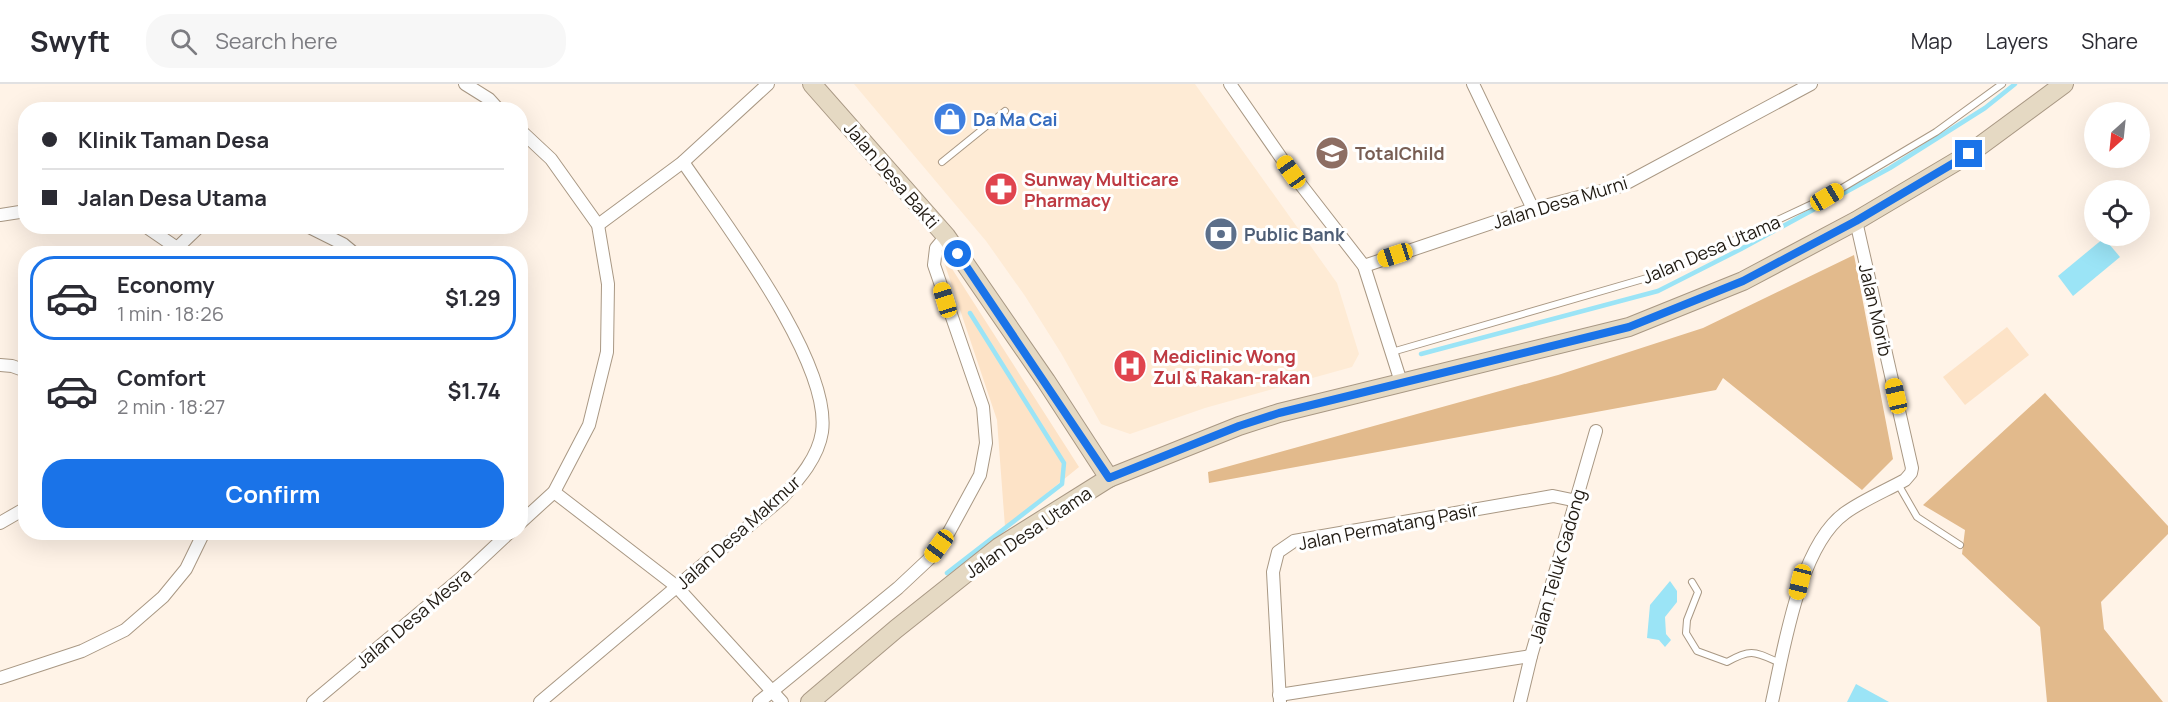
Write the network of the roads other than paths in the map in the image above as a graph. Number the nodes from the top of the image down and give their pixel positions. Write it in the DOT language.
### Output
graph roads {
  1 [pos="465,84"];
  2 [pos="768,84"];
  3 [pos="813,84"];
  4 [pos="1230,84"];
  5 [pos="1473,84"];
  6 [pos="1811,84"];
  7 [pos="2002,84"];
  8 [pos="2064,84"];
  9 [pos="492,102"];
  10 [pos="1005,111"];
  11 [pos="528,137"];
  12 [pos="683,162"];
  13 [pos="942,162"];
  14 [pos="1533,209"];
  15 [pos="18,212"];
  16 [pos="0,214"];
  17 [pos="1856,221"];
  18 [pos="598,225"];
  19 [pos="156,234"];
  20 [pos="193,234"];
  21 [pos="323,234"];
  22 [pos="946,236"];
  23 [pos="172,246"];
  24 [pos="183,246"];
  25 [pos="345,246"];
  26 [pos="1364,266"];
  27 [pos="1392,352"];
  28 [pos="0,365"];
  29 [pos="18,368"];
  30 [pos="1401,382"];
  31 [pos="1596,431"];
  32 [pos="1109,478"];
  33 [pos="1898,484"];
  34 [pos="554,492"];
  35 [pos="1577,501"];
  36 [pos="18,513"];
  37 [pos="528,516"];
  38 [pos="0,523"];
  39 [pos="200,540"];
  40 [pos="501,540"];
  41 [pos="1960,545"];
  42 [pos="1692,582"];
  43 [pos="676,586"];
  44 [pos="1531,656"];
  45 [pos="1781,663"];
  46 [pos="0,678"];
  47 [pos="773,690"];
  48 [pos="1280,698"];
  49 [pos="313,702"];
  50 [pos="540,702"];
  51 [pos="759,702"];
  52 [pos="782,702"];
  53 [pos="810,702"];
  54 [pos="1520,702"];
  55 [pos="1772,702"];
  1 -- 9 [label="street"];
  2 -- 12 [label="street"];
  3 -- 22 [label="street, Jalan Desa Bakti"];
  4 -- 26 [label="street"];
  5 -- 14 [label="street"];
  6 -- 14 [label="street, Jalan Desa Murni"];
  7 -- 27 [label="lane, Jalan Desa Utama"];
  8 -- 17 [label="street, Jalan Desa Utama"];
  10 -- 13 [label="lane"];
  11 -- 18 [label="street"];
  12 -- 18 [label="street"];
  12 -- 43 [label="street, Jalan Desa Makmur"];
  14 -- 26 [label="street, Jalan Desa Murni"];
  15 -- 16 [label="street"];
  17 -- 30 [label="street, Jalan Desa Utama"];
  17 -- 33 [label="street, Jalan Morib"];
  18 -- 34 [label="street"];
  19 -- 23 [label="street"];
  20 -- 24 [label="street"];
  21 -- 25 [label="street"];
  22 -- 32 [label="street, Jalan Desa Bakti"];
  22 -- 47 [label="street"];
  26 -- 27 [label="street"];
  27 -- 30 [label="street"];
  28 -- 29 [label="street"];
  30 -- 32 [label="street, Jalan Desa Utama"];
  31 -- 35 [label="street, Jalan Teluk Gadong"];
  32 -- 53 [label="street, Jalan Desa Utama"];
  33 -- 41 [label="lane"];
  33 -- 45 [label="street"];
  34 -- 37 [label="street"];
  34 -- 43 [label="street"];
  35 -- 44 [label="street, Jalan Teluk Gadong"];
  35 -- 48 [label="street, Jalan Permatang Pasir"];
  36 -- 38 [label="street"];
  39 -- 46 [label="street"];
  40 -- 49 [label="street, Jalan Desa Mesra"];
  42 -- 45 [label="lane"];
  43 -- 47 [label="street"];
  43 -- 50 [label="street, Jalan Desa Makmur"];
  44 -- 48 [label="street"];
  44 -- 54 [label="street, Jalan Teluk Gadong"];
  45 -- 55 [label="street"];
  47 -- 51 [label="street"];
  47 -- 52 [label="street"];
}
